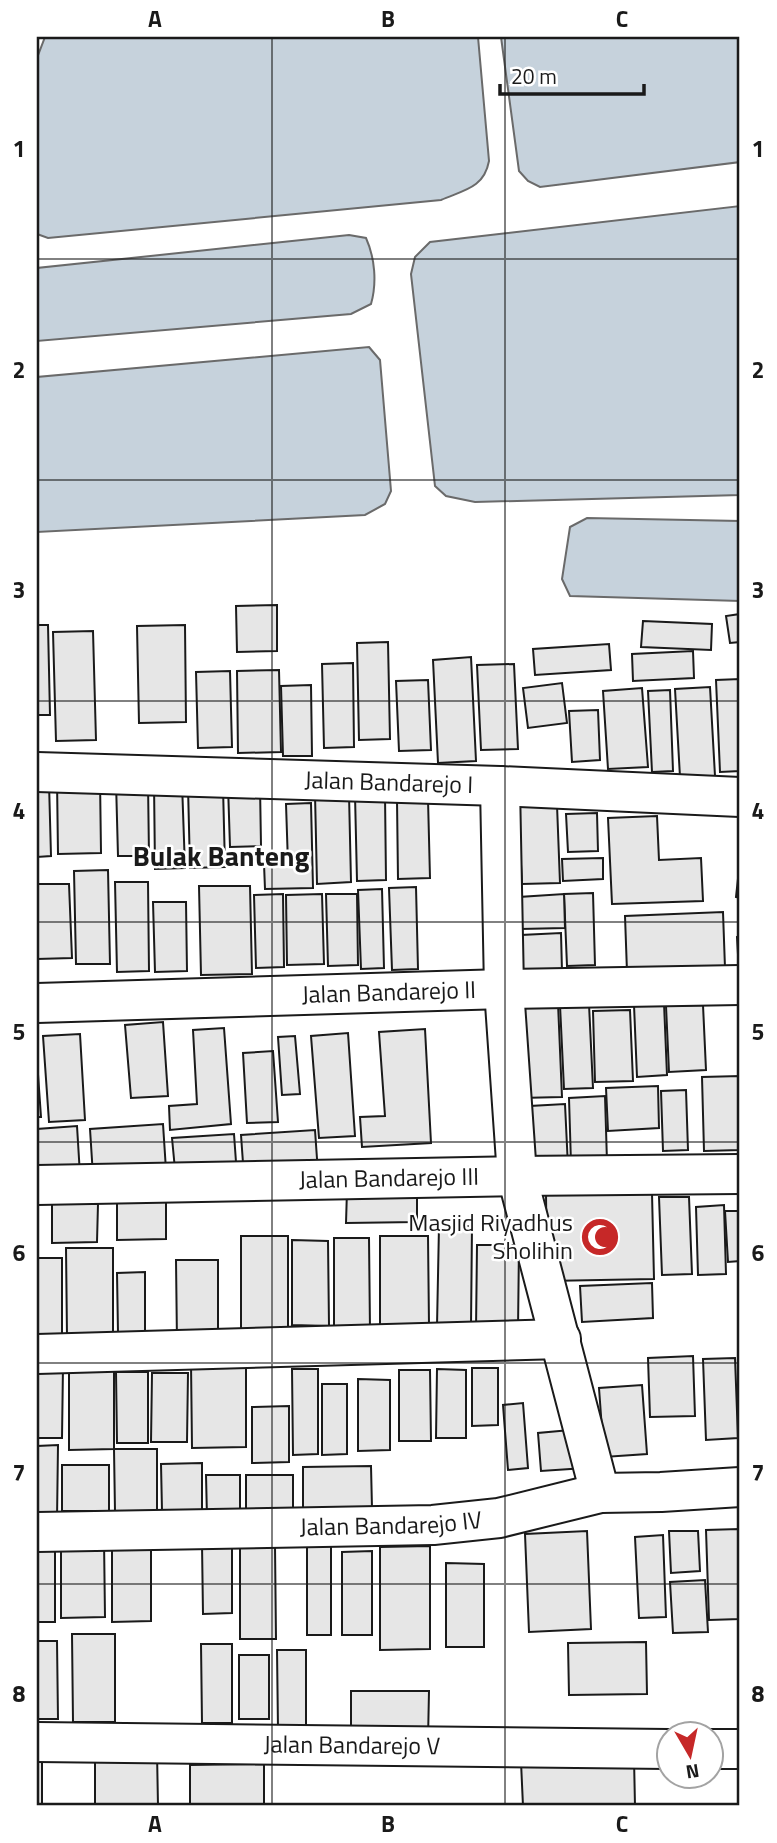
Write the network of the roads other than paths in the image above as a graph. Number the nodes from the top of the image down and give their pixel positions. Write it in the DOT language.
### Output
graph roads {
  1 [pos="37,772"];
  2 [pos="500,786"];
  3 [pos="740,797"];
  4 [pos="740,985"];
  5 [pos="505,989"];
  6 [pos="37,1003"];
  7 [pos="740,1174"];
  8 [pos="517,1176"];
  9 [pos="37,1185"];
  10 [pos="561,1339"];
  11 [pos="37,1354"];
  12 [pos="740,1487"];
  13 [pos="600,1493"];
  14 [pos="37,1532"];
  15 [pos="37,1742"];
  16 [pos="654,1749"];
  1 -- 2 [label="street, Jalan Bandarejo I"];
  2 -- 3 [label="street, Jalan Bandarejo I"];
  2 -- 5 [label="street"];
  4 -- 5 [label="street, Jalan Bandarejo II"];
  5 -- 6 [label="street, Jalan Bandarejo II"];
  5 -- 8 [label="street"];
  7 -- 8 [label="street, Jalan Bandarejo III"];
  8 -- 9 [label="street, Jalan Bandarejo III"];
  8 -- 10 [label="street"];
  10 -- 11 [label="street"];
  10 -- 13 [label="street"];
  12 -- 13 [label="street, Jalan Bandarejo IV"];
  13 -- 14 [label="street, Jalan Bandarejo IV"];
  15 -- 16 [label="street, Jalan Bandarejo V"];
}
